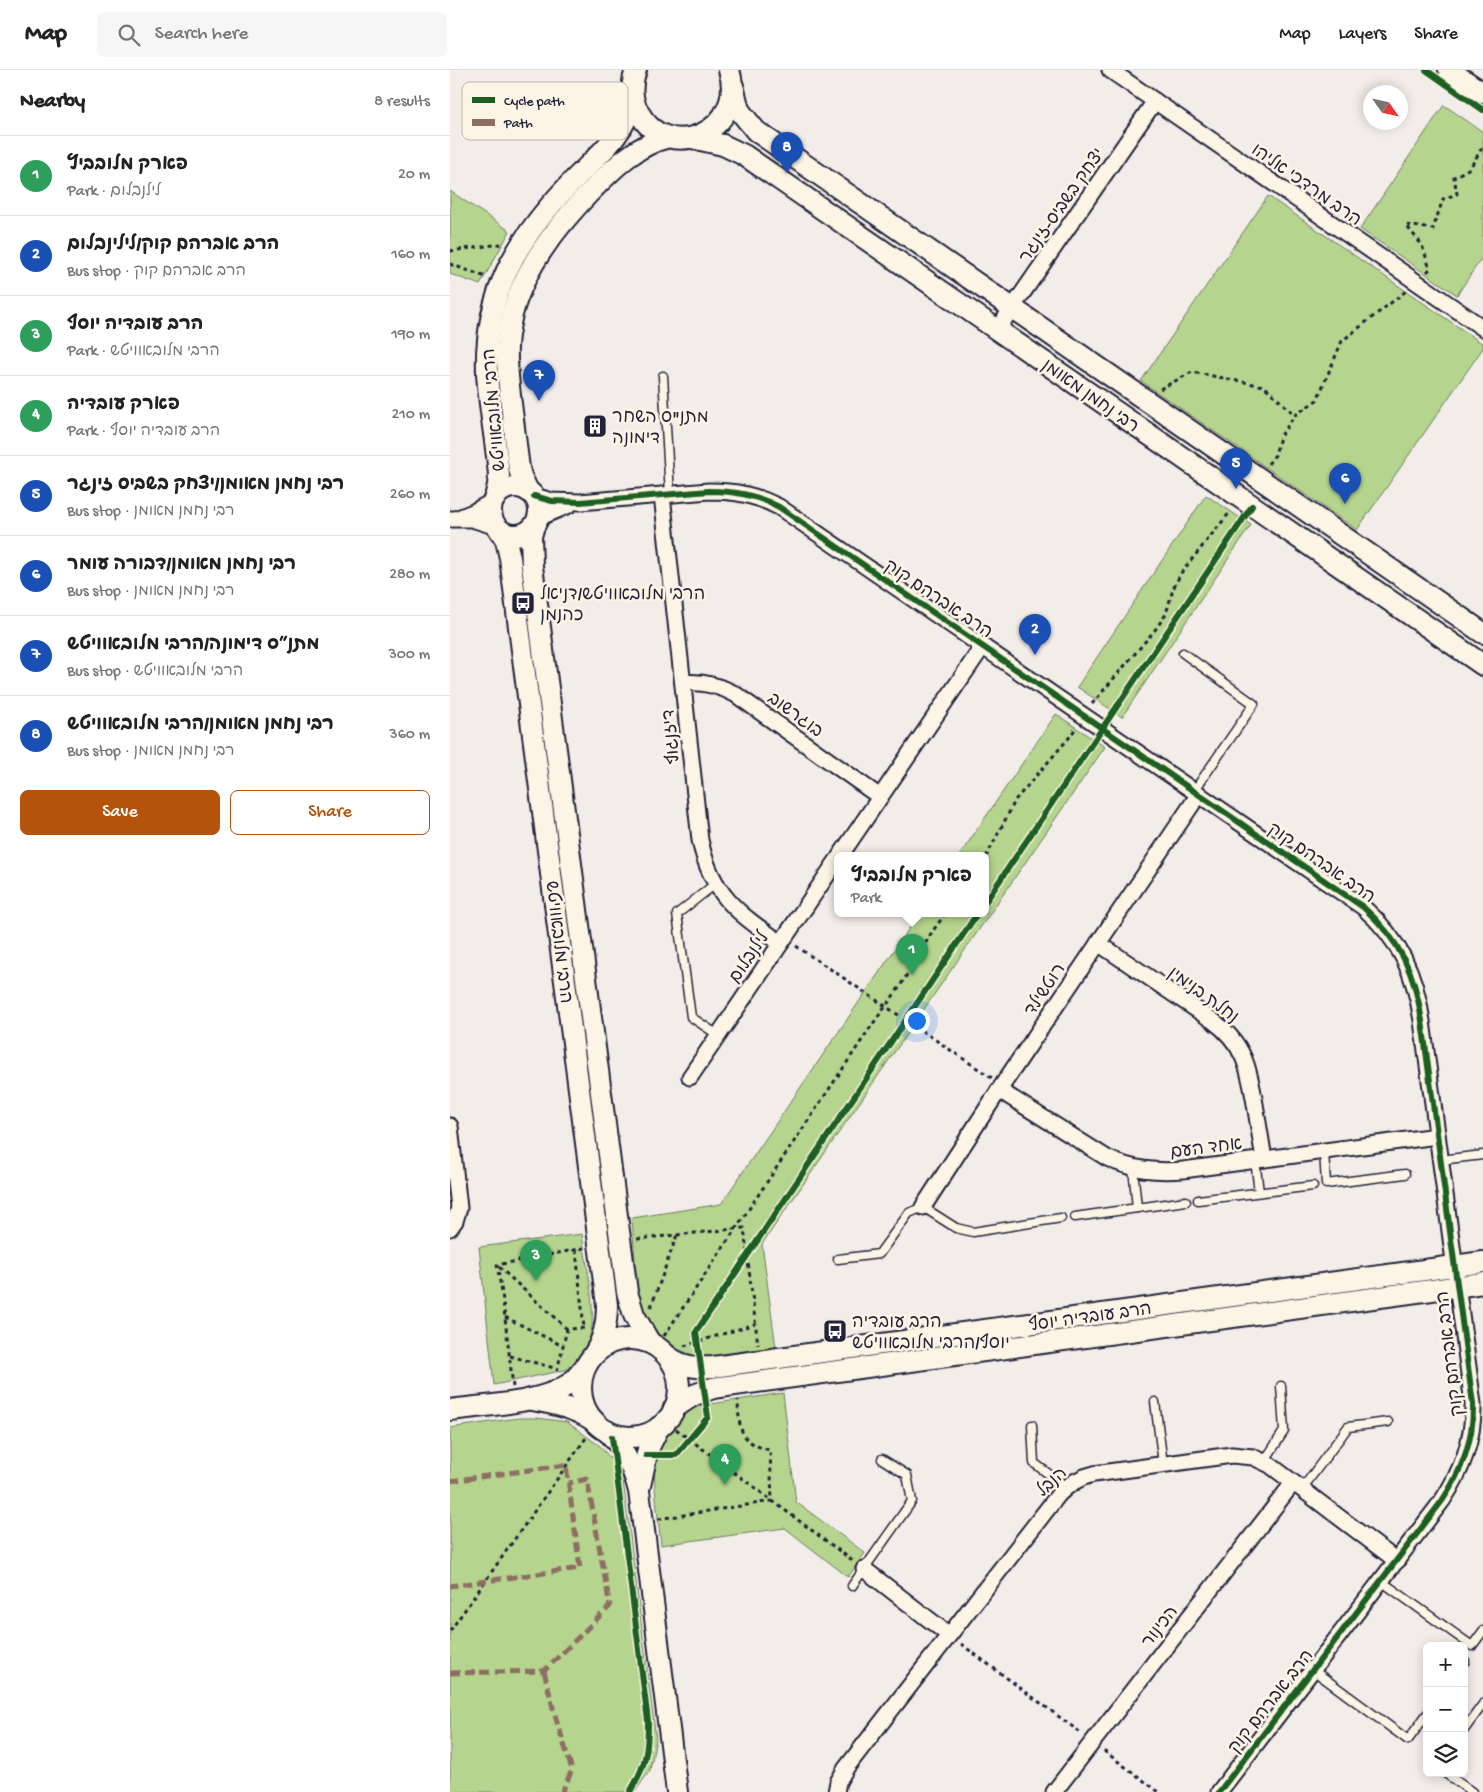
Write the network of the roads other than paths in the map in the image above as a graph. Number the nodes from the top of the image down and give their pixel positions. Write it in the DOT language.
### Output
graph roads {
  1 [pos="1110,70"];
  2 [pos="1449,70"];
  3 [pos="634,72"];
  4 [pos="732,76"];
  5 [pos="1483,93"];
  6 [pos="633,98"];
  7 [pos="1155,101"];
  8 [pos="628,115"];
  9 [pos="669,137"];
  10 [pos="692,138"];
  11 [pos="612,140"];
  12 [pos="1012,308"];
  13 [pos="1483,328"];
  14 [pos="997,330"];
  15 [pos="662,376"];
  16 [pos="531,494"];
  17 [pos="666,495"];
  18 [pos="494,499"];
  19 [pos="580,502"];
  20 [pos="453,519"];
  21 [pos="535,524"];
  22 [pos="498,529"];
  23 [pos="1483,633"];
  24 [pos="983,646"];
  25 [pos="1183,653"];
  26 [pos="1483,665"];
  27 [pos="682,683"];
  28 [pos="1196,792"];
  29 [pos="880,797"];
  30 [pos="843,852"];
  31 [pos="834,865"];
  32 [pos="715,884"];
  33 [pos="783,940"];
  34 [pos="1098,944"];
  35 [pos="718,1035"];
  36 [pos="690,1077"];
  37 [pos="1001,1088"];
  38 [pos="450,1126"];
  39 [pos="1437,1136"];
  40 [pos="1324,1151"];
  41 [pos="1483,1155"];
  42 [pos="1260,1159"];
  43 [pos="1440,1160"];
  44 [pos="1133,1168"];
  45 [pos="1405,1174"];
  46 [pos="1313,1186"];
  47 [pos="1259,1192"];
  48 [pos="1198,1200"];
  49 [pos="1186,1201"];
  50 [pos="923,1207"];
  51 [pos="1137,1208"];
  52 [pos="1075,1217"];
  53 [pos="1061,1218"];
  54 [pos="452,1226"];
  55 [pos="838,1259"];
  56 [pos="1483,1262"];
  57 [pos="1454,1266"];
  58 [pos="1483,1283"];
  59 [pos="1457,1286"];
  60 [pos="656,1346"];
  61 [pos="590,1361"];
  62 [pos="1281,1386"];
  63 [pos="521,1400"];
  64 [pos="1156,1402"];
  65 [pos="450,1410"];
  66 [pos="666,1419"];
  67 [pos="1388,1422"];
  68 [pos="599,1425"];
  69 [pos="1032,1425"];
  70 [pos="882,1459"];
  71 [pos="1264,1462"];
  72 [pos="1163,1464"];
  73 [pos="1297,1486"];
  74 [pos="1066,1488"];
  75 [pos="639,1491"];
  76 [pos="1396,1561"];
  77 [pos="864,1569"];
  78 [pos="1381,1581"];
  79 [pos="852,1586"];
  80 [pos="1483,1631"];
  81 [pos="949,1635"];
  82 [pos="1313,1670"];
  83 [pos="1483,1704"];
  84 [pos="1423,1719"];
  85 [pos="1468,1725"];
  86 [pos="1451,1777"];
  87 [pos="677,1792"];
  88 [pos="836,1792"];
  89 [pos="1054,1792"];
  90 [pos="1219,1792"];
  91 [pos="1472,1792"];
  1 -- 7 [label="street, הרב מרדכי אליהו"];
  2 -- 5 [label="street"];
  3 -- 6 [label="street"];
  4 -- 10 [label="street"];
  4 -- 12 [label="street, רבי נחמן מאומן"];
  6 -- 8 [label="street, הרבי מלובאוויטש"];
  6 -- 9 [label="street"];
  7 -- 12 [label="street, יצחק בשביס-זינגר"];
  7 -- 13 [label="street, הרב מרדכי אליהו"];
  9 -- 10 [label="street, רבי נחמן מאומן"];
  9 -- 16 [label="street, הרבי מלובאוויטש"];
  10 -- 14 [label="street, רבי נחמן מאומן"];
  11 -- 18 [label="street, הרבי מלובאוויטש"];
  12 -- 14 [label="street, יצחק בשביס-זינגר"];
  12 -- 23 [label="street, רבי נחמן מאומן"];
  14 -- 26 [label="street, רבי נחמן מאומן"];
  15 -- 17 [label="lane"];
  16 -- 18 [label="street"];
  16 -- 19 [label="street, הרב אברהם קוק"];
  16 -- 21 [label="street"];
  17 -- 19 [label="street, הרב אברהם קוק"];
  17 -- 24 [label="street, הרב אברהם קוק"];
  17 -- 27 [label="street, דיזנגוף"];
  18 -- 20 [label="street"];
  18 -- 22 [label="street"];
  19 -- 21 [label="street, הרב אברהם קוק"];
  20 -- 22 [label="street"];
  21 -- 22 [label="street"];
  21 -- 60 [label="street, הרבי מלובאוויטש"];
  22 -- 61 [label="street, הרבי מלובאוויטש"];
  24 -- 28 [label="street, הרב אברהם קוק"];
  24 -- 29 [label="street, לילנבלום"];
  25 -- 28 [label="lane"];
  27 -- 29 [label="street, בוגרשוב"];
  27 -- 32 [label="street, דיזנגוף"];
  28 -- 34 [label="street, רוטשילד"];
  28 -- 39 [label="street, הרב אברהם קוק"];
  29 -- 30 [label="street, לילנבלום"];
  31 -- 33 [label="street, לילנבלום"];
  32 -- 33 [label="street, דיזנגוף"];
  32 -- 35 [label="lane"];
  33 -- 35 [label="street, לילנבלום"];
  34 -- 37 [label="street, רוטשילד"];
  34 -- 42 [label="street, נחלת בנימין"];
  35 -- 36 [label="street, לילנבלום"];
  37 -- 44 [label="street, אחד העם"];
  37 -- 50 [label="street, רוטשילד"];
  38 -- 54 [label="street"];
  39 -- 40 [label="street, אחד העם"];
  39 -- 43 [label="street, הרב אברהם קוק"];
  40 -- 42 [label="street, אחד העם"];
  40 -- 45 [label="lane"];
  41 -- 43 [label="lane"];
  42 -- 44 [label="street, אחד העם"];
  42 -- 47 [label="lane"];
  43 -- 57 [label="street, הרב אברהם קוק"];
  44 -- 51 [label="lane"];
  46 -- 47 [label="lane"];
  47 -- 48 [label="lane"];
  49 -- 51 [label="lane"];
  50 -- 53 [label="lane"];
  50 -- 55 [label="lane"];
  51 -- 52 [label="lane"];
  56 -- 57 [label="street, הרב עובדיה יוסף"];
  57 -- 59 [label="street, הרב אברהם קוק"];
  57 -- 60 [label="street, הרב עובדיה יוסף"];
  58 -- 59 [label="street, הרב עובדיה יוסף"];
  59 -- 66 [label="street, הרב עובדיה יוסף"];
  59 -- 76 [label="street, הרב אברהם קוק"];
  60 -- 61 [label="street"];
  60 -- 66 [label="street"];
  61 -- 63 [label="street"];
  61 -- 68 [label="street"];
  62 -- 71 [label="lane"];
  63 -- 65 [label="street"];
  63 -- 68 [label="street"];
  64 -- 72 [label="lane"];
  66 -- 68 [label="street"];
  66 -- 75 [label="street"];
  67 -- 73 [label="lane"];
  68 -- 75 [label="street"];
  69 -- 74 [label="lane"];
  70 -- 77 [label="lane"];
  71 -- 72 [label="street, הנבל"];
  71 -- 73 [label="street, הנבל"];
  72 -- 74 [label="street, הנבל"];
  73 -- 76 [label="street, הנבל"];
  73 -- 89 [label="street, הכינור"];
  74 -- 81 [label="street, הנבל"];
  75 -- 87 [label="street"];
  76 -- 78 [label="street, הרב אברהם קוק"];
  77 -- 79 [label="lane"];
  77 -- 81 [label="street"];
  78 -- 80 [label="lane"];
  78 -- 82 [label="street, הרב אברהם קוק"];
  81 -- 88 [label="street, הנבל"];
  82 -- 84 [label="lane"];
  82 -- 90 [label="street, הרב אברהם קוק"];
  83 -- 85 [label="lane"];
  86 -- 91 [label="lane"];
}
